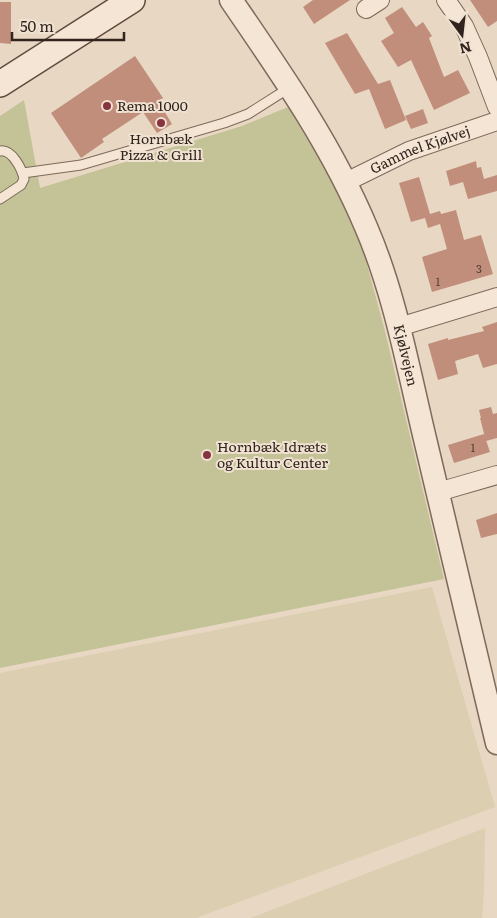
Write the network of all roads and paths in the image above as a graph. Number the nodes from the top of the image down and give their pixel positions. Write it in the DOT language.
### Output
graph roads {
  1 [pos="132,0"];
  2 [pos="231,0"];
  3 [pos="446,0"];
  4 [pos="0,84"];
  5 [pos="291,87"];
  6 [pos="497,107"];
  7 [pos="497,121"];
  8 [pos="0,151"];
  9 [pos="23,173"];
  10 [pos="346,182"];
  11 [pos="0,199"];
  12 [pos="497,297"];
  13 [pos="399,327"];
  14 [pos="497,475"];
  15 [pos="438,492"];
  16 [pos="497,743"];
  1 -- 4 [label="main road"];
  2 -- 5 [label="street, Kjølvejen"];
  3 -- 6 [label="street"];
  5 -- 9 [label="lane"];
  5 -- 10 [label="street, Kjølvejen"];
  7 -- 10 [label="street, Gammel Kjølvej"];
  8 -- 9 [label="lane"];
  9 -- 11 [label="lane"];
  10 -- 13 [label="street, Kjølvejen"];
  12 -- 13 [label="street"];
  13 -- 15 [label="street, Kjølvejen"];
  14 -- 15 [label="street"];
  15 -- 16 [label="street, Kjølvejen"];
}
